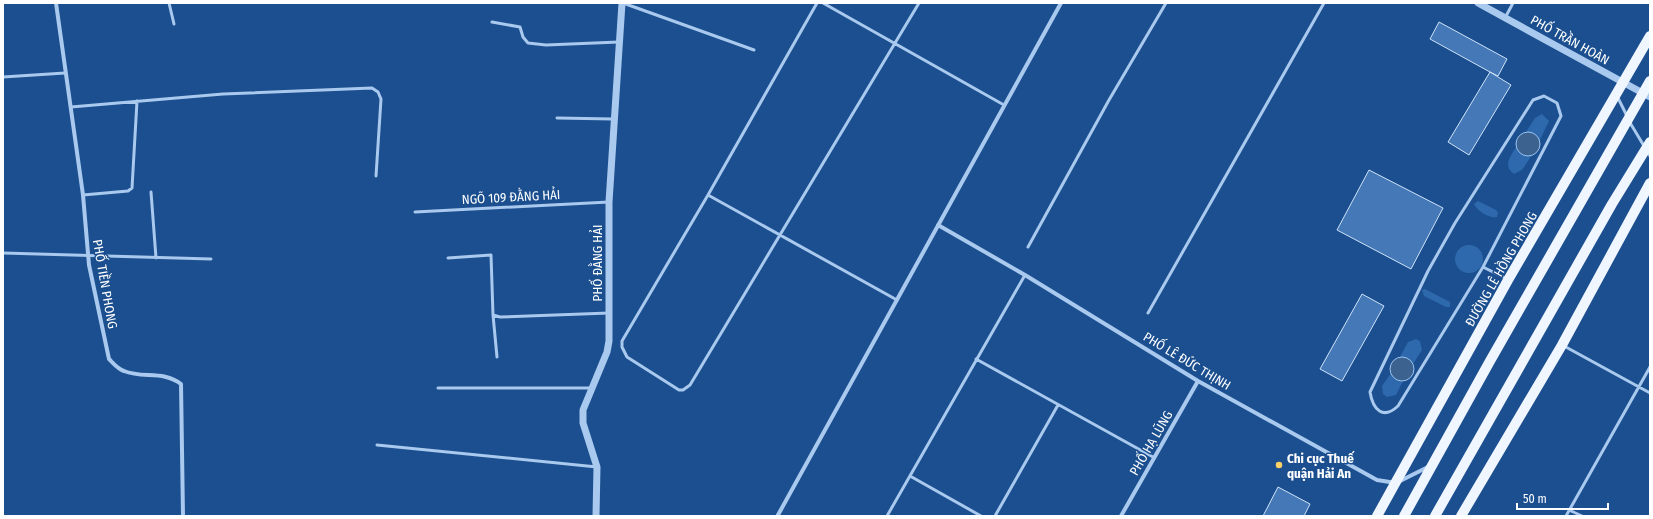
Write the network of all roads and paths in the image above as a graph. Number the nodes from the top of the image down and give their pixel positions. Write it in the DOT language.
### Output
graph roads {
  1 [pos="56,3"];
  2 [pos="169,3"];
  3 [pos="622,3"];
  4 [pos="817,3"];
  5 [pos="823,3"];
  6 [pos="919,3"];
  7 [pos="1061,3"];
  8 [pos="1166,3"];
  9 [pos="1324,3"];
  10 [pos="1478,3"];
  11 [pos="1513,3"];
  12 [pos="1505,18"];
  13 [pos="492,22"];
  14 [pos="174,24"];
  15 [pos="1650,36"];
  16 [pos="618,42"];
  17 [pos="895,44"];
  18 [pos="754,50"];
  19 [pos="65,73"];
  20 [pos="3,77"];
  21 [pos="1650,81"];
  22 [pos="1623,83"];
  23 [pos="1616,95"];
  24 [pos="1647,95"];
  25 [pos="137,102"];
  26 [pos="1004,105"];
  27 [pos="71,107"];
  28 [pos="557,118"];
  29 [pos="613,119"];
  30 [pos="1628,120"];
  31 [pos="1649,149"];
  32 [pos="376,176"];
  33 [pos="1650,183"];
  34 [pos="151,192"];
  35 [pos="83,195"];
  36 [pos="708,195"];
  37 [pos="609,202"];
  38 [pos="415,212"];
  39 [pos="938,225"];
  40 [pos="780,235"];
  41 [pos="1028,248"];
  42 [pos="3,253"];
  43 [pos="88,256"];
  44 [pos="156,258"];
  45 [pos="448,258"];
  46 [pos="211,260"];
  47 [pos="1483,268"];
  48 [pos="1025,275"];
  49 [pos="1508,280"];
  50 [pos="897,300"];
  51 [pos="609,312"];
  52 [pos="1148,313"];
  53 [pos="492,315"];
  54 [pos="1562,345"];
  55 [pos="497,357"];
  56 [pos="976,359"];
  57 [pos="1650,367"];
  58 [pos="1198,381"];
  59 [pos="1639,386"];
  60 [pos="438,388"];
  61 [pos="591,388"];
  62 [pos="1650,393"];
  63 [pos="1058,404"];
  64 [pos="377,445"];
  65 [pos="1153,457"];
  66 [pos="1432,465"];
  67 [pos="597,468"];
  68 [pos="910,476"];
  69 [pos="1396,483"];
  70 [pos="1569,510"];
  71 [pos="778,515"];
  72 [pos="183,516"];
  73 [pos="596,516"];
  74 [pos="887,516"];
  75 [pos="981,516"];
  76 [pos="995,516"];
  77 [pos="1121,516"];
  78 [pos="1377,516"];
  79 [pos="1404,516"];
  80 [pos="1434,516"];
  81 [pos="1461,516"];
  82 [pos="1566,516"];
  83 [pos="1582,516"];
  1 -- 19 [label="street, PHỐ TIỀN PHONG"];
  2 -- 14 [label="lane"];
  3 -- 16 [label="street, PHỐ ĐẰNG HẢI"];
  3 -- 18 [label="lane"];
  4 -- 36 [label="lane"];
  5 -- 17 [label="lane"];
  6 -- 17 [label="lane"];
  7 -- 26 [label="street"];
  8 -- 41 [label="lane"];
  9 -- 52 [label="lane"];
  10 -- 12 [label="street, PHỐ TRẦN HOÀN"];
  11 -- 12 [label="lane"];
  12 -- 22 [label="street, PHỐ TRẦN HOÀN"];
  13 -- 16 [label="lane"];
  15 -- 22 [label="main road, ĐƯỜNG LÊ HỒNG PHONG"];
  16 -- 29 [label="street, PHỐ ĐẰNG HẢI"];
  17 -- 26 [label="lane"];
  17 -- 40 [label="lane"];
  19 -- 20 [label="lane"];
  19 -- 27 [label="street, PHỐ TIỀN PHONG"];
  21 -- 24 [label="main road"];
  22 -- 23 [label="main road, ĐƯỜNG LÊ HỒNG PHONG"];
  22 -- 24 [label="street, PHỐ TRẦN HOÀN"];
  23 -- 30 [label="lane"];
  23 -- 49 [label="main road, ĐƯỜNG LÊ HỒNG PHONG"];
  24 -- 30 [label="main road"];
  25 -- 27 [label="lane"];
  25 -- 32 [label="lane"];
  25 -- 35 [label="lane"];
  26 -- 39 [label="street"];
  27 -- 35 [label="street, PHỐ TIỀN PHONG"];
  28 -- 29 [label="lane"];
  29 -- 37 [label="street, PHỐ ĐẰNG HẢI"];
  30 -- 31 [label="lane"];
  30 -- 66 [label="main road"];
  31 -- 80 [label="main road"];
  33 -- 54 [label="main road"];
  34 -- 44 [label="lane"];
  35 -- 43 [label="street, PHỐ TIỀN PHONG"];
  36 -- 40 [label="lane"];
  36 -- 40 [label="lane"];
  37 -- 38 [label="lane, NGÕ 109 ĐẰNG HẢI"];
  37 -- 51 [label="street, PHỐ ĐẰNG HẢI"];
  39 -- 48 [label="street, PHỐ LÊ ĐỨC THỊNH"];
  39 -- 50 [label="street"];
  40 -- 50 [label="lane"];
  42 -- 43 [label="lane"];
  43 -- 44 [label="lane"];
  43 -- 72 [label="street, PHỐ TIỀN PHONG"];
  44 -- 46 [label="lane"];
  45 -- 53 [label="lane"];
  47 -- 47 [label="lane"];
  47 -- 49 [label="lane"];
  48 -- 56 [label="lane"];
  48 -- 58 [label="street, PHỐ LÊ ĐỨC THỊNH"];
  49 -- 69 [label="main road, ĐƯỜNG LÊ HỒNG PHONG"];
  50 -- 71 [label="street"];
  51 -- 53 [label="lane"];
  51 -- 61 [label="street, PHỐ ĐẰNG HẢI"];
  53 -- 55 [label="lane"];
  54 -- 59 [label="lane"];
  54 -- 81 [label="main road"];
  56 -- 63 [label="lane"];
  56 -- 68 [label="lane"];
  57 -- 59 [label="lane"];
  58 -- 65 [label="street, PHỐ HẠ LŨNG"];
  58 -- 69 [label="street, PHỐ LÊ ĐỨC THỊNH"];
  59 -- 62 [label="lane"];
  59 -- 70 [label="lane"];
  60 -- 61 [label="lane"];
  61 -- 67 [label="street, PHỐ ĐẰNG HẢI"];
  63 -- 65 [label="lane"];
  63 -- 76 [label="lane"];
  64 -- 67 [label="lane"];
  65 -- 77 [label="street, PHỐ HẠ LŨNG"];
  66 -- 69 [label="street"];
  66 -- 79 [label="main road"];
  67 -- 73 [label="street, PHỐ ĐẰNG HẢI"];
  68 -- 74 [label="lane"];
  68 -- 75 [label="lane"];
  69 -- 78 [label="main road, ĐƯỜNG LÊ HỒNG PHONG"];
  70 -- 82 [label="lane"];
  70 -- 83 [label="lane"];
}
